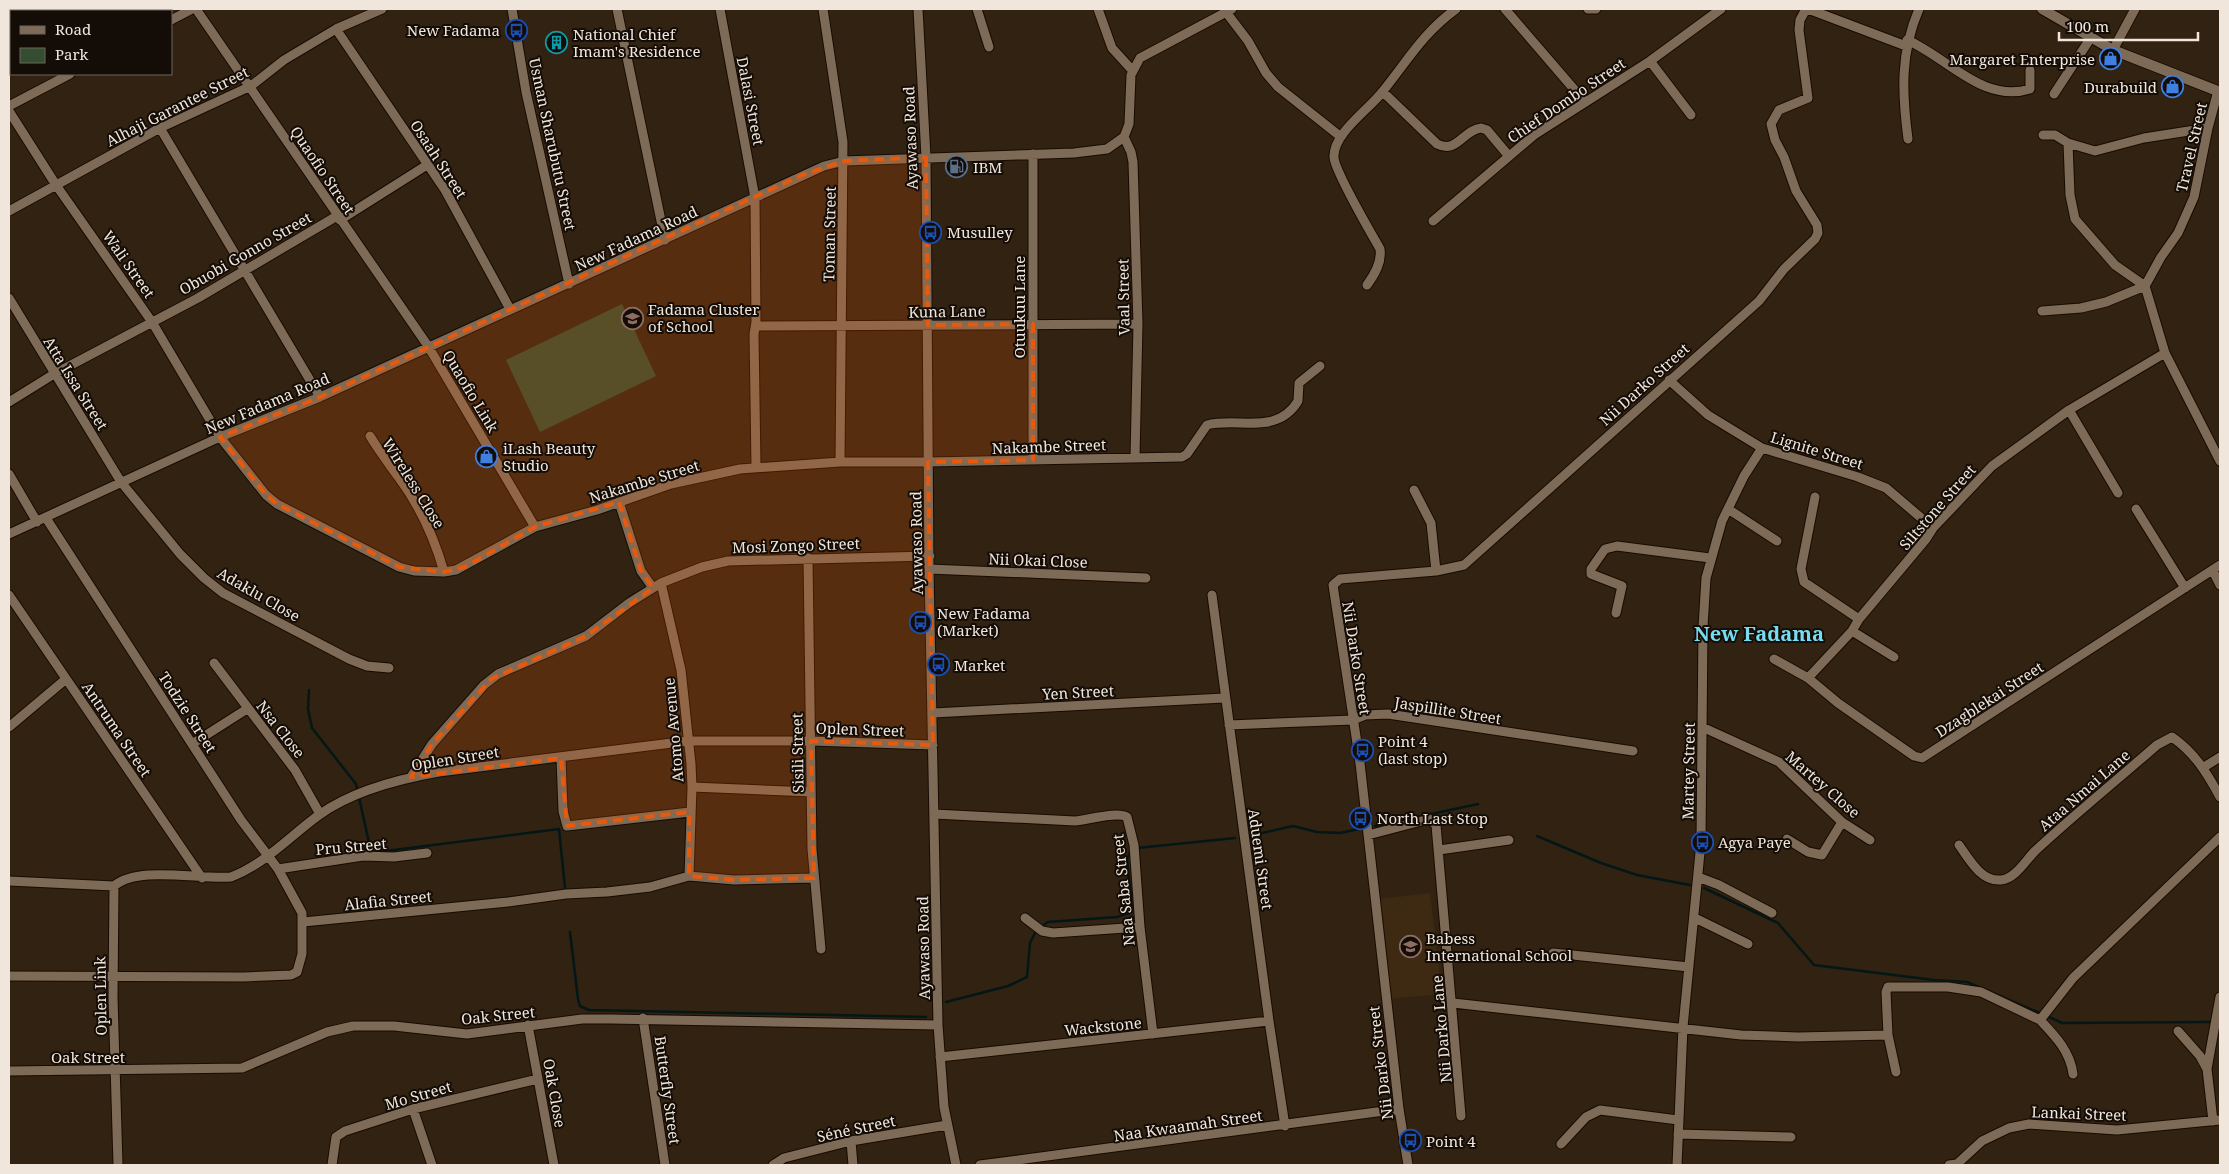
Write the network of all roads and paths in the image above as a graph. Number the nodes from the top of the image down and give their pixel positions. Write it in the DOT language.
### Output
graph roads {
  1 [pos="192,9"];
  2 [pos="196,9"];
  3 [pos="382,9"];
  4 [pos="512,9"];
  5 [pos="617,9"];
  6 [pos="720,9"];
  7 [pos="823,9"];
  8 [pos="918,9"];
  9 [pos="977,9"];
  10 [pos="1098,9"];
  11 [pos="1456,9"];
  12 [pos="1505,9"];
  13 [pos="1588,9"];
  14 [pos="1596,9"];
  15 [pos="1721,9"];
  16 [pos="1807,9"];
  17 [pos="1919,9"];
  18 [pos="2042,9"];
  19 [pos="2135,9"];
  20 [pos="1229,10"];
  21 [pos="172,19"];
  22 [pos="336,29"];
  23 [pos="2090,39"];
  24 [pos="1906,43"];
  25 [pos="989,47"];
  26 [pos="2113,50"];
  27 [pos="1650,60"];
  28 [pos="1132,70"];
  29 [pos="2030,70"];
  30 [pos="68,75"];
  31 [pos="251,86"];
  32 [pos="1383,92"];
  33 [pos="2219,92"];
  34 [pos="2054,94"];
  35 [pos="1585,102"];
  36 [pos="9,106"];
  37 [pos="9,111"];
  38 [pos="1691,115"];
  39 [pos="160,128"];
  40 [pos="2208,128"];
  41 [pos="2043,135"];
  42 [pos="1124,137"];
  43 [pos="1341,137"];
  44 [pos="1908,139"];
  45 [pos="2068,143"];
  46 [pos="1033,154"];
  47 [pos="1508,156"];
  48 [pos="926,157"];
  49 [pos="844,161"];
  50 [pos="427,165"];
  51 [pos="56,185"];
  52 [pos="756,198"];
  53 [pos="9,211"];
  54 [pos="339,218"];
  55 [pos="1433,221"];
  56 [pos="665,240"];
  57 [pos="244,271"];
  58 [pos="569,284"];
  59 [pos="1367,285"];
  60 [pos="2145,286"];
  61 [pos="9,298"];
  62 [pos="510,309"];
  63 [pos="2042,312"];
  64 [pos="152,322"];
  65 [pos="1033,324"];
  66 [pos="1138,324"];
  67 [pos="928,325"];
  68 [pos="756,326"];
  69 [pos="842,326"];
  70 [pos="428,346"];
  71 [pos="2165,353"];
  72 [pos="1320,366"];
  73 [pos="54,374"];
  74 [pos="1669,380"];
  75 [pos="320,397"];
  76 [pos="9,402"];
  77 [pos="2069,410"];
  78 [pos="370,436"];
  79 [pos="220,437"];
  80 [pos="1762,448"];
  81 [pos="1135,457"];
  82 [pos="1033,460"];
  83 [pos="2220,461"];
  84 [pos="840,462"];
  85 [pos="928,462"];
  86 [pos="756,466"];
  87 [pos="9,474"];
  88 [pos="121,482"];
  89 [pos="1414,490"];
  90 [pos="2118,493"];
  91 [pos="1815,497"];
  92 [pos="619,502"];
  93 [pos="1728,509"];
  94 [pos="2136,509"];
  95 [pos="42,520"];
  96 [pos="535,527"];
  97 [pos="1933,528"];
  98 [pos="9,534"];
  99 [pos="1777,540"];
  100 [pos="930,556"];
  101 [pos="808,558"];
  102 [pos="1710,558"];
  103 [pos="2217,568"];
  104 [pos="929,569"];
  105 [pos="1436,571"];
  106 [pos="444,572"];
  107 [pos="1146,578"];
  108 [pos="657,585"];
  109 [pos="2220,585"];
  110 [pos="2185,588"];
  111 [pos="9,595"];
  112 [pos="1212,595"];
  113 [pos="1616,613"];
  114 [pos="1859,619"];
  115 [pos="1852,631"];
  116 [pos="1894,657"];
  117 [pos="1774,659"];
  118 [pos="214,663"];
  119 [pos="389,668"];
  120 [pos="1808,678"];
  121 [pos="66,679"];
  122 [pos="1224,698"];
  123 [pos="247,709"];
  124 [pos="933,713"];
  125 [pos="1353,720"];
  126 [pos="1229,726"];
  127 [pos="9,727"];
  128 [pos="1702,727"];
  129 [pos="688,741"];
  130 [pos="810,741"];
  131 [pos="192,744"];
  132 [pos="933,745"];
  133 [pos="1633,752"];
  134 [pos="2220,757"];
  135 [pos="561,758"];
  136 [pos="2204,767"];
  137 [pos="411,777"];
  138 [pos="692,787"];
  139 [pos="811,792"];
  140 [pos="2220,797"];
  141 [pos="690,812"];
  142 [pos="320,814"];
  143 [pos="934,814"];
  144 [pos="1842,822"];
  145 [pos="1368,833"];
  146 [pos="2220,837"];
  147 [pos="1787,839"];
  148 [pos="1509,840"];
  149 [pos="1870,840"];
  150 [pos="1960,845"];
  151 [pos="1440,850"];
  152 [pos="427,853"];
  153 [pos="269,855"];
  154 [pos="278,869"];
  155 [pos="689,876"];
  156 [pos="1698,877"];
  157 [pos="202,878"];
  158 [pos="814,878"];
  159 [pos="9,881"];
  160 [pos="114,886"];
  161 [pos="1772,913"];
  162 [pos="1025,918"];
  163 [pos="1694,918"];
  164 [pos="303,922"];
  165 [pos="1140,927"];
  166 [pos="1748,944"];
  167 [pos="821,948"];
  168 [pos="1553,953"];
  169 [pos="1689,967"];
  170 [pos="9,976"];
  171 [pos="113,976"];
  172 [pos="2220,997"];
  173 [pos="1453,1003"];
  174 [pos="2218,1013"];
  175 [pos="643,1018"];
  176 [pos="2042,1018"];
  177 [pos="1269,1021"];
  178 [pos="528,1025"];
  179 [pos="938,1025"];
  180 [pos="1683,1027"];
  181 [pos="2178,1031"];
  182 [pos="1153,1034"];
  183 [pos="1888,1035"];
  184 [pos="940,1057"];
  185 [pos="2207,1069"];
  186 [pos="9,1071"];
  187 [pos="115,1071"];
  188 [pos="1896,1072"];
  189 [pos="2073,1074"];
  190 [pos="538,1078"];
  191 [pos="413,1109"];
  192 [pos="1399,1109"];
  193 [pos="1461,1116"];
  194 [pos="1678,1120"];
  195 [pos="2216,1120"];
  196 [pos="947,1125"];
  197 [pos="1285,1126"];
  198 [pos="1678,1134"];
  199 [pos="1791,1136"];
  200 [pos="851,1141"];
  201 [pos="1561,1144"];
  202 [pos="118,1165"];
  203 [pos="332,1165"];
  204 [pos="432,1165"];
  205 [pos="554,1165"];
  206 [pos="665,1165"];
  207 [pos="774,1165"];
  208 [pos="853,1165"];
  209 [pos="956,1165"];
  210 [pos="980,1165"];
  211 [pos="1408,1165"];
  212 [pos="1677,1165"];
  213 [pos="1955,1165"];
  1 -- 21 [label="street"];
  2 -- 31 [label="street, Quaofio Street"];
  3 -- 22 [label="street, Alhaji Garantee Street"];
  4 -- 58 [label="street, Usman Sharubutu Street"];
  5 -- 56 [label="street"];
  6 -- 52 [label="street, Dalasi Street"];
  7 -- 49 [label="street, Toman Street"];
  8 -- 48 [label="street, Ayawaso Road"];
  9 -- 25 [label="street"];
  10 -- 28 [label="street"];
  11 -- 32 [label="street"];
  12 -- 35 [label="street"];
  13 -- 14 [label="street"];
  15 -- 27 [label="street, Chief Dombo Street"];
  16 -- 24 [label="street"];
  16 -- 74 [label="street, Nii Darko Street"];
  17 -- 24 [label="street"];
  18 -- 23 [label="street"];
  19 -- 26 [label="street"];
  20 -- 28 [label="street"];
  20 -- 43 [label="street"];
  22 -- 31 [label="street, Alhaji Garantee Street"];
  22 -- 50 [label="street, Osaah Street"];
  23 -- 26 [label="street"];
  23 -- 34 [label="street"];
  24 -- 29 [label="street"];
  24 -- 44 [label="street"];
  26 -- 33 [label="street"];
  27 -- 35 [label="street, Chief Dombo Street"];
  27 -- 38 [label="street"];
  28 -- 42 [label="street"];
  30 -- 36 [label="street"];
  31 -- 39 [label="street, Alhaji Garantee Street"];
  31 -- 54 [label="street, Quaofio Street"];
  32 -- 43 [label="street"];
  32 -- 47 [label="street"];
  33 -- 40 [label="street, Travel Street"];
  35 -- 47 [label="street, Chief Dombo Street"];
  37 -- 51 [label="street, Wali Street"];
  39 -- 51 [label="street, Alhaji Garantee Street"];
  39 -- 57 [label="street"];
  40 -- 45 [label="street"];
  40 -- 60 [label="street, Travel Street"];
  41 -- 45 [label="street"];
  42 -- 46 [label="street, New Fadama Road"];
  42 -- 66 [label="street, Vaal Street"];
  43 -- 59 [label="street"];
  45 -- 60 [label="street"];
  46 -- 48 [label="street, New Fadama Road"];
  46 -- 65 [label="street, Otuukuu Lane"];
  47 -- 55 [label="street, Chief Dombo Street"];
  48 -- 49 [label="street, New Fadama Road"];
  48 -- 67 [label="street, Ayawaso Road"];
  49 -- 52 [label="street, New Fadama Road"];
  49 -- 69 [label="street, Toman Street"];
  50 -- 54 [label="street, Obuobi Gonno Street"];
  50 -- 62 [label="street, Osaah Street"];
  51 -- 53 [label="street, Alhaji Garantee Street"];
  51 -- 64 [label="street, Wali Street"];
  52 -- 56 [label="street, New Fadama Road"];
  52 -- 68 [label="street, Dalasi Street"];
  54 -- 57 [label="street, Obuobi Gonno Street"];
  54 -- 70 [label="street, Quaofio Street"];
  56 -- 58 [label="street, New Fadama Road"];
  57 -- 64 [label="street, Obuobi Gonno Street"];
  57 -- 75 [label="street"];
  58 -- 62 [label="street, New Fadama Road"];
  60 -- 63 [label="street"];
  60 -- 71 [label="street"];
  61 -- 73 [label="street, Atta Issa Street"];
  62 -- 70 [label="street, New Fadama Road"];
  64 -- 73 [label="street, Obuobi Gonno Street"];
  64 -- 79 [label="street, Wali Street"];
  65 -- 66 [label="street, Kuna Lane"];
  65 -- 67 [label="street, Kuna Lane"];
  65 -- 82 [label="street, Otuukuu Lane"];
  66 -- 81 [label="street, Vaal Street"];
  67 -- 69 [label="street, Kuna Lane"];
  67 -- 85 [label="street, Ayawaso Road"];
  68 -- 69 [label="street, Kuna Lane"];
  68 -- 86 [label="street, Dalasi Street"];
  69 -- 84 [label="street, Toman Street"];
  70 -- 75 [label="street, New Fadama Road"];
  70 -- 96 [label="street, Quaofio Link"];
  71 -- 77 [label="street, Siltstone Street"];
  71 -- 83 [label="street"];
  72 -- 81 [label="street, Nakambe Street"];
  73 -- 76 [label="street, Obuobi Gonno Street"];
  73 -- 88 [label="street, Atta Issa Street"];
  74 -- 80 [label="street, Lignite Street"];
  74 -- 105 [label="street, Nii Darko Street"];
  75 -- 79 [label="street, New Fadama Road"];
  77 -- 90 [label="street"];
  77 -- 97 [label="street, Siltstone Street"];
  78 -- 106 [label="street, Wireless Close"];
  79 -- 88 [label="street, New Fadama Road"];
  79 -- 106 [label="street, Nakambe Street"];
  80 -- 93 [label="street, Martey Street"];
  80 -- 97 [label="street, Lignite Street"];
  81 -- 82 [label="street, Nakambe Street"];
  82 -- 85 [label="street, Nakambe Street"];
  84 -- 85 [label="street, Nakambe Street"];
  84 -- 86 [label="street, Nakambe Street"];
  85 -- 100 [label="street, Ayawaso Road"];
  86 -- 92 [label="street, Nakambe Street"];
  87 -- 95 [label="street, Todzie Street"];
  88 -- 95 [label="street, New Fadama Road"];
  88 -- 119 [label="street, Adaklu Close"];
  89 -- 105 [label="street"];
  91 -- 114 [label="street"];
  92 -- 96 [label="street, Nakambe Street"];
  92 -- 108 [label="street, Atomo Avenue"];
  93 -- 99 [label="street"];
  93 -- 102 [label="street, Martey Street"];
  94 -- 110 [label="street"];
  95 -- 98 [label="street, New Fadama Road"];
  95 -- 131 [label="street, Todzie Street"];
  96 -- 106 [label="street, Nakambe Street"];
  97 -- 114 [label="street, Siltstone Street"];
  100 -- 101 [label="street, Mosi Zongo Street"];
  100 -- 104 [label="street, Ayawaso Road"];
  101 -- 108 [label="street, Mosi Zongo Street"];
  101 -- 130 [label="street, Sisili Street"];
  102 -- 113 [label="street"];
  102 -- 128 [label="street, Martey Street"];
  103 -- 109 [label="street"];
  103 -- 110 [label="street, Dzagblekai Street"];
  104 -- 107 [label="street, Nii Okai Close"];
  104 -- 124 [label="street, Ayawaso Road"];
  105 -- 125 [label="street, Nii Darko Street"];
  108 -- 129 [label="street, Atomo Avenue"];
  108 -- 137 [label="street, Mosi Zongo Street"];
  110 -- 120 [label="street, Dzagblekai Street"];
  111 -- 121 [label="street, Antruma Street"];
  112 -- 122 [label="street, Aduemi Street"];
  114 -- 115 [label="street, Siltstone Street"];
  115 -- 116 [label="street"];
  115 -- 120 [label="street, Siltstone Street"];
  117 -- 120 [label="street, Dzagblekai Street"];
  118 -- 123 [label="street, Nsa Close"];
  121 -- 127 [label="street"];
  121 -- 157 [label="street, Antruma Street"];
  122 -- 124 [label="street, Yen Street"];
  122 -- 126 [label="street, Aduemi Street"];
  123 -- 131 [label="street"];
  123 -- 142 [label="street, Nsa Close"];
  124 -- 132 [label="street, Ayawaso Road"];
  125 -- 126 [label="street, Jaspillite Street"];
  125 -- 133 [label="street, Jaspillite Street"];
  125 -- 145 [label="street, Nii Darko Street"];
  126 -- 177 [label="street, Aduemi Street"];
  128 -- 144 [label="street, Martey Close"];
  128 -- 156 [label="street, Martey Street"];
  129 -- 130 [label="street, Oplen Street"];
  129 -- 135 [label="street, Oplen Street"];
  129 -- 138 [label="street, Atomo Avenue"];
  130 -- 132 [label="street, Oplen Street"];
  130 -- 139 [label="street, Sisili Street"];
  131 -- 153 [label="street, Todzie Street"];
  132 -- 143 [label="street, Ayawaso Road"];
  134 -- 136 [label="street"];
  135 -- 137 [label="street, Oplen Street"];
  135 -- 141 [label="street"];
  136 -- 140 [label="street, Ataa Nmai Lane"];
  136 -- 150 [label="street, Ataa Nmai Lane"];
  137 -- 142 [label="street, Oplen Street"];
  138 -- 139 [label="street"];
  138 -- 141 [label="street, Atomo Avenue"];
  139 -- 158 [label="street, Sisili Street"];
  141 -- 155 [label="street, Atomo Avenue"];
  142 -- 153 [label="street, Oplen Street"];
  143 -- 165 [label="street, Naa Saba Street"];
  143 -- 179 [label="street, Ayawaso Road"];
  144 -- 147 [label="street"];
  144 -- 149 [label="street, Martey Close"];
  145 -- 151 [label="street, Nii Darko Lane"];
  145 -- 192 [label="street, Nii Darko Street"];
  146 -- 176 [label="street"];
  148 -- 151 [label="street"];
  151 -- 173 [label="street, Nii Darko Lane"];
  152 -- 154 [label="street, Pru Street"];
  153 -- 154 [label="street, Todzie Street"];
  153 -- 157 [label="street, Oplen Street"];
  154 -- 164 [label="street, Todzie Street"];
  155 -- 158 [label="street, Alafia Street"];
  155 -- 164 [label="street, Alafia Street"];
  156 -- 161 [label="street"];
  156 -- 163 [label="street, Martey Street"];
  157 -- 160 [label="street, Oplen Street"];
  158 -- 167 [label="street, Sisili Street"];
  159 -- 160 [label="street, Oplen Street"];
  160 -- 171 [label="street, Oplen Link"];
  162 -- 165 [label="street"];
  163 -- 166 [label="street"];
  163 -- 169 [label="street, Martey Street"];
  164 -- 171 [label="street"];
  165 -- 182 [label="street, Naa Saba Street"];
  168 -- 169 [label="street"];
  169 -- 180 [label="street, Martey Street"];
  170 -- 171 [label="street"];
  171 -- 187 [label="street, Oplen Link"];
  172 -- 174 [label="street"];
  173 -- 180 [label="street"];
  173 -- 193 [label="street, Nii Darko Lane"];
  174 -- 185 [label="street"];
  175 -- 178 [label="street, Oak Street"];
  175 -- 179 [label="street, Oak Street"];
  175 -- 206 [label="street, Butterfly Street"];
  176 -- 183 [label="street"];
  176 -- 189 [label="street"];
  177 -- 182 [label="street, Wackstone"];
  177 -- 197 [label="street, Aduemi Street"];
  178 -- 187 [label="street, Oak Street"];
  178 -- 190 [label="street, Oak Close"];
  179 -- 184 [label="street, Ayawaso Road"];
  180 -- 183 [label="street"];
  180 -- 194 [label="street, Martey Street"];
  181 -- 185 [label="street"];
  182 -- 184 [label="street, Wackstone"];
  183 -- 188 [label="street"];
  184 -- 196 [label="street, Ayawaso Road"];
  185 -- 195 [label="street"];
  186 -- 187 [label="street, Oak Street"];
  187 -- 202 [label="street, Oplen Link"];
  190 -- 191 [label="street, Mo Street"];
  190 -- 205 [label="street, Oak Close"];
  191 -- 203 [label="street, Mo Street"];
  191 -- 204 [label="street"];
  192 -- 197 [label="street, Naa Kwaamah Street"];
  192 -- 211 [label="street, Nii Darko Street"];
  194 -- 198 [label="street, Martey Street"];
  194 -- 201 [label="street"];
  195 -- 213 [label="street, Lankai Street"];
  196 -- 200 [label="street, Séné Street"];
  196 -- 209 [label="street, Ayawaso Road"];
  197 -- 210 [label="street, Naa Kwaamah Street"];
  198 -- 199 [label="street"];
  198 -- 212 [label="street, Martey Street"];
  200 -- 207 [label="street, Séné Street"];
  200 -- 208 [label="street"];
}
